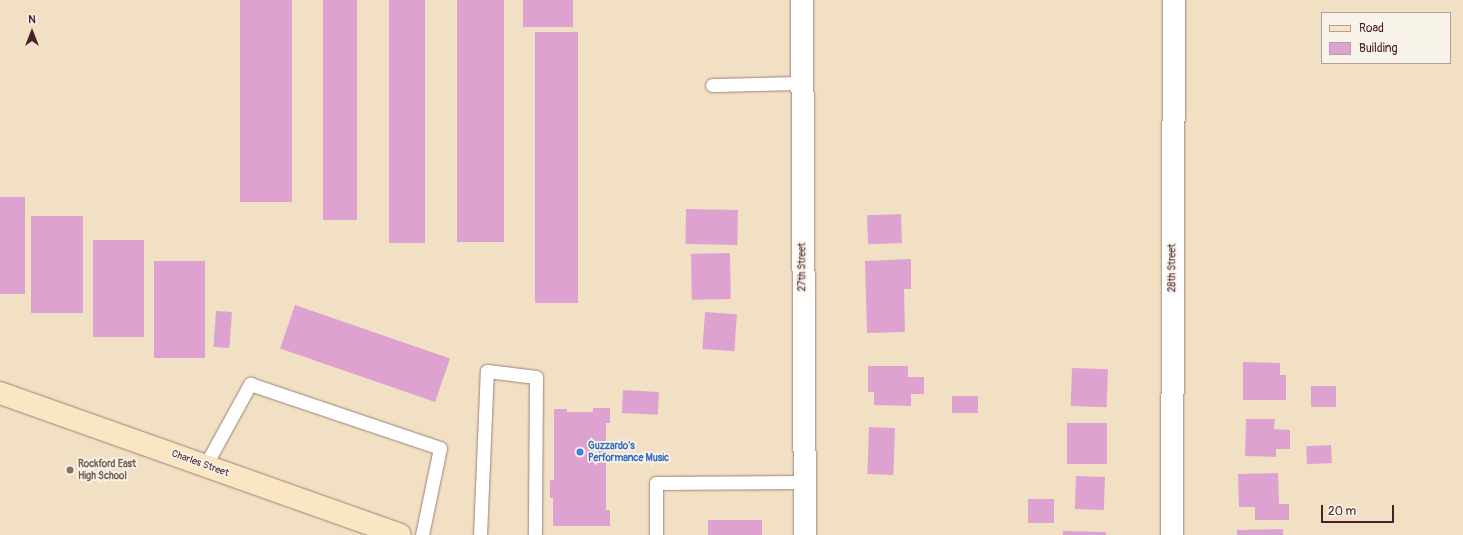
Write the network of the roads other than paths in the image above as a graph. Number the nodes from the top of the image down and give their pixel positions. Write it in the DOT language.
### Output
graph roads {
  1 [pos="802,0"];
  2 [pos="1174,0"];
  3 [pos="802,83"];
  4 [pos="712,85"];
  5 [pos="0,393"];
  6 [pos="205,466"];
  7 [pos="804,482"];
  8 [pos="400,535"];
  9 [pos="422,535"];
  10 [pos="480,535"];
  11 [pos="535,535"];
  12 [pos="656,535"];
  13 [pos="805,535"];
  14 [pos="1172,535"];
  1 -- 3 [label="street, 27th Street"];
  2 -- 14 [label="street, 28th Street"];
  3 -- 4 [label="lane"];
  3 -- 7 [label="street, 27th Street"];
  5 -- 6 [label="main road, Charles Street"];
  6 -- 8 [label="main road, Charles Street"];
  6 -- 9 [label="lane"];
  7 -- 12 [label="lane"];
  7 -- 13 [label="street, 27th Street"];
  10 -- 11 [label="lane"];
}
